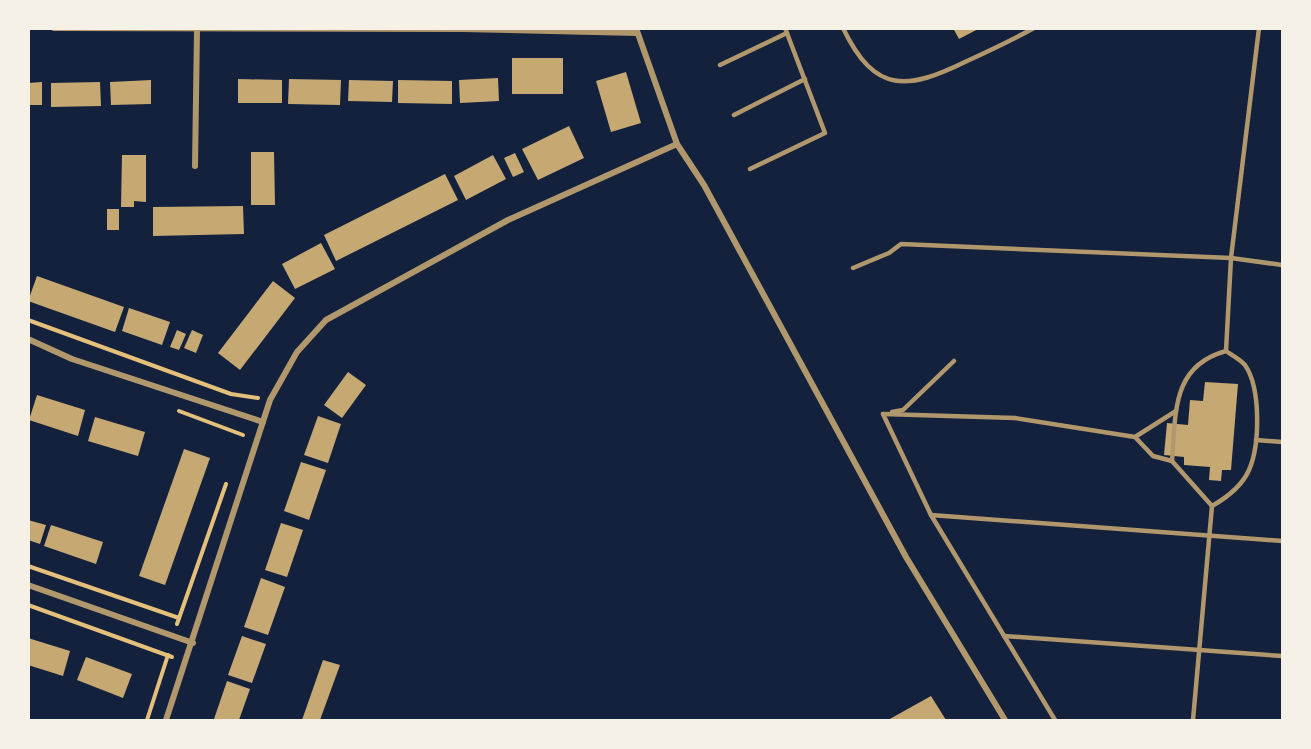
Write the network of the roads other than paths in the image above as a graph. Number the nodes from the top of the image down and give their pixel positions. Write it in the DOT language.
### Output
graph roads {
  1 [pos="54,28"];
  2 [pos="843,28"];
  3 [pos="1034,28"];
  4 [pos="1259,28"];
  5 [pos="197,30"];
  6 [pos="637,31"];
  7 [pos="786,31"];
  8 [pos="720,64"];
  9 [pos="805,79"];
  10 [pos="734,115"];
  11 [pos="677,144"];
  12 [pos="195,166"];
  13 [pos="750,169"];
  14 [pos="1231,258"];
  15 [pos="1282,265"];
  16 [pos="853,268"];
  17 [pos="28,339"];
  18 [pos="1226,351"];
  19 [pos="954,361"];
  20 [pos="1176,411"];
  21 [pos="883,414"];
  22 [pos="263,422"];
  23 [pos="1135,436"];
  24 [pos="1256,440"];
  25 [pos="1282,442"];
  26 [pos="1172,461"];
  27 [pos="1212,506"];
  28 [pos="932,515"];
  29 [pos="1209,536"];
  30 [pos="1282,541"];
  31 [pos="28,585"];
  32 [pos="1004,636"];
  33 [pos="193,643"];
  34 [pos="1199,650"];
  35 [pos="1282,656"];
  36 [pos="166,720"];
  37 [pos="1005,720"];
  38 [pos="1055,720"];
  39 [pos="1193,720"];
  1 -- 5 [label="street"];
  2 -- 3 [label="lane"];
  4 -- 14 [label="lane"];
  5 -- 6 [label="street"];
  5 -- 12 [label="street"];
  6 -- 11 [label="street"];
  7 -- 8 [label="lane"];
  7 -- 9 [label="lane"];
  9 -- 10 [label="lane"];
  9 -- 13 [label="lane"];
  11 -- 22 [label="street"];
  11 -- 37 [label="street"];
  14 -- 15 [label="lane"];
  14 -- 16 [label="lane"];
  14 -- 18 [label="lane"];
  17 -- 22 [label="street"];
  18 -- 20 [label="lane"];
  18 -- 24 [label="lane"];
  19 -- 21 [label="lane"];
  20 -- 23 [label="lane"];
  20 -- 26 [label="lane"];
  21 -- 23 [label="lane"];
  21 -- 28 [label="lane"];
  22 -- 33 [label="street"];
  23 -- 26 [label="lane"];
  24 -- 25 [label="lane"];
  24 -- 27 [label="lane"];
  26 -- 27 [label="lane"];
  27 -- 29 [label="lane"];
  28 -- 29 [label="lane"];
  28 -- 32 [label="lane"];
  29 -- 30 [label="lane"];
  29 -- 34 [label="lane"];
  31 -- 33 [label="street"];
  32 -- 34 [label="lane"];
  32 -- 38 [label="lane"];
  33 -- 36 [label="street"];
  34 -- 35 [label="lane"];
  34 -- 39 [label="lane"];
}
